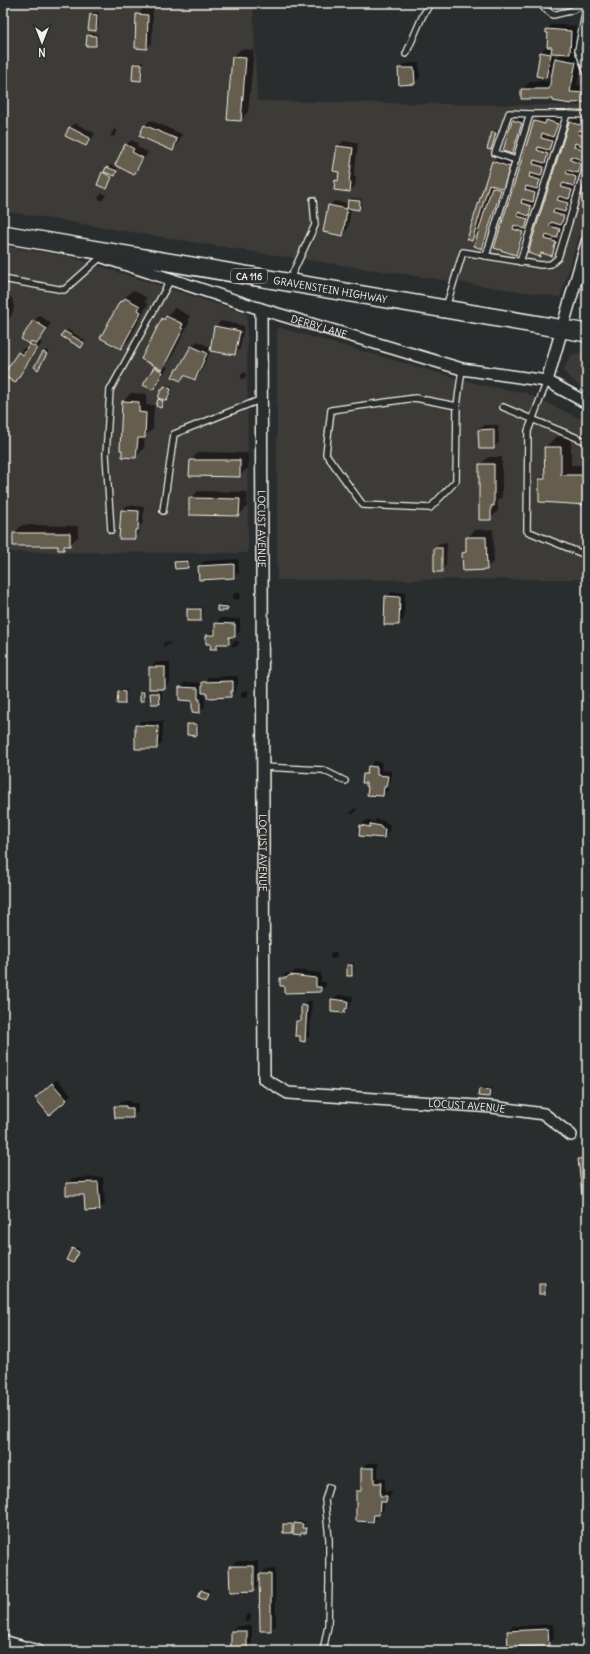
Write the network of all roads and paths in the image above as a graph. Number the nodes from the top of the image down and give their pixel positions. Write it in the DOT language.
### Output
graph roads {
  1 [pos="431,3"];
  2 [pos="540,3"];
  3 [pos="587,4"];
  4 [pos="406,54"];
  5 [pos="587,73"];
  6 [pos="530,114"];
  7 [pos="566,114"];
  8 [pos="587,115"];
  9 [pos="516,160"];
  10 [pos="587,163"];
  11 [pos="580,185"];
  12 [pos="587,187"];
  13 [pos="313,200"];
  14 [pos="3,234"];
  15 [pos="51,242"];
  16 [pos="587,242"];
  17 [pos="486,256"];
  18 [pos="101,257"];
  19 [pos="520,262"];
  20 [pos="3,279"];
  21 [pos="171,279"];
  22 [pos="288,283"];
  23 [pos="261,309"];
  24 [pos="445,309"];
  25 [pos="563,329"];
  26 [pos="587,333"];
  27 [pos="462,369"];
  28 [pos="547,381"];
  29 [pos="263,399"];
  30 [pos="587,403"];
  31 [pos="457,406"];
  32 [pos="503,407"];
  33 [pos="532,419"];
  34 [pos="587,442"];
  35 [pos="163,511"];
  36 [pos="111,530"];
  37 [pos="587,551"];
  38 [pos="263,767"];
  39 [pos="345,781"];
  40 [pos="571,1135"];
  41 [pos="329,1488"];
  42 [pos="3,1641"];
  43 [pos="16,1648"];
  44 [pos="38,1651"];
  45 [pos="323,1651"];
  1 -- 4 [label="lane"];
  2 -- 3 [label="lane"];
  3 -- 5 [label="lane"];
  6 -- 7 [label="lane"];
  6 -- 9 [label="lane"];
  6 -- 9 [label="lane"];
  7 -- 8 [label="lane"];
  7 -- 19 [label="lane"];
  9 -- 17 [label="lane"];
  10 -- 11 [label="lane"];
  11 -- 12 [label="lane"];
  11 -- 19 [label="lane"];
  13 -- 22 [label="lane"];
  14 -- 15 [label="main road, GRAVENSTEIN HIGHWAY / CA 116"];
  15 -- 18 [label="street, DERBY LANE"];
  15 -- 22 [label="main road, GRAVENSTEIN HIGHWAY / CA 116"];
  16 -- 25 [label="street"];
  17 -- 19 [label="lane"];
  17 -- 24 [label="lane"];
  18 -- 20 [label="lane"];
  18 -- 21 [label="street, DERBY LANE"];
  21 -- 23 [label="street, DERBY LANE"];
  21 -- 36 [label="lane"];
  22 -- 24 [label="main road, GRAVENSTEIN HIGHWAY / CA 116"];
  23 -- 27 [label="street, DERBY LANE"];
  23 -- 29 [label="street, LOCUST AVENUE"];
  24 -- 25 [label="main road, GRAVENSTEIN HIGHWAY / CA 116"];
  25 -- 26 [label="main road, GRAVENSTEIN HIGHWAY / CA 116"];
  25 -- 28 [label="street"];
  27 -- 28 [label="street, DERBY LANE"];
  27 -- 31 [label="lane"];
  28 -- 30 [label="street, DERBY LANE"];
  28 -- 33 [label="lane"];
  29 -- 35 [label="lane"];
  29 -- 38 [label="street, LOCUST AVENUE"];
  31 -- 31 [label="lane"];
  32 -- 33 [label="lane"];
  33 -- 34 [label="lane"];
  33 -- 37 [label="lane"];
  38 -- 39 [label="lane"];
  38 -- 40 [label="street, LOCUST AVENUE"];
  41 -- 45 [label="lane"];
  42 -- 43 [label="street"];
  43 -- 44 [label="street"];
}
